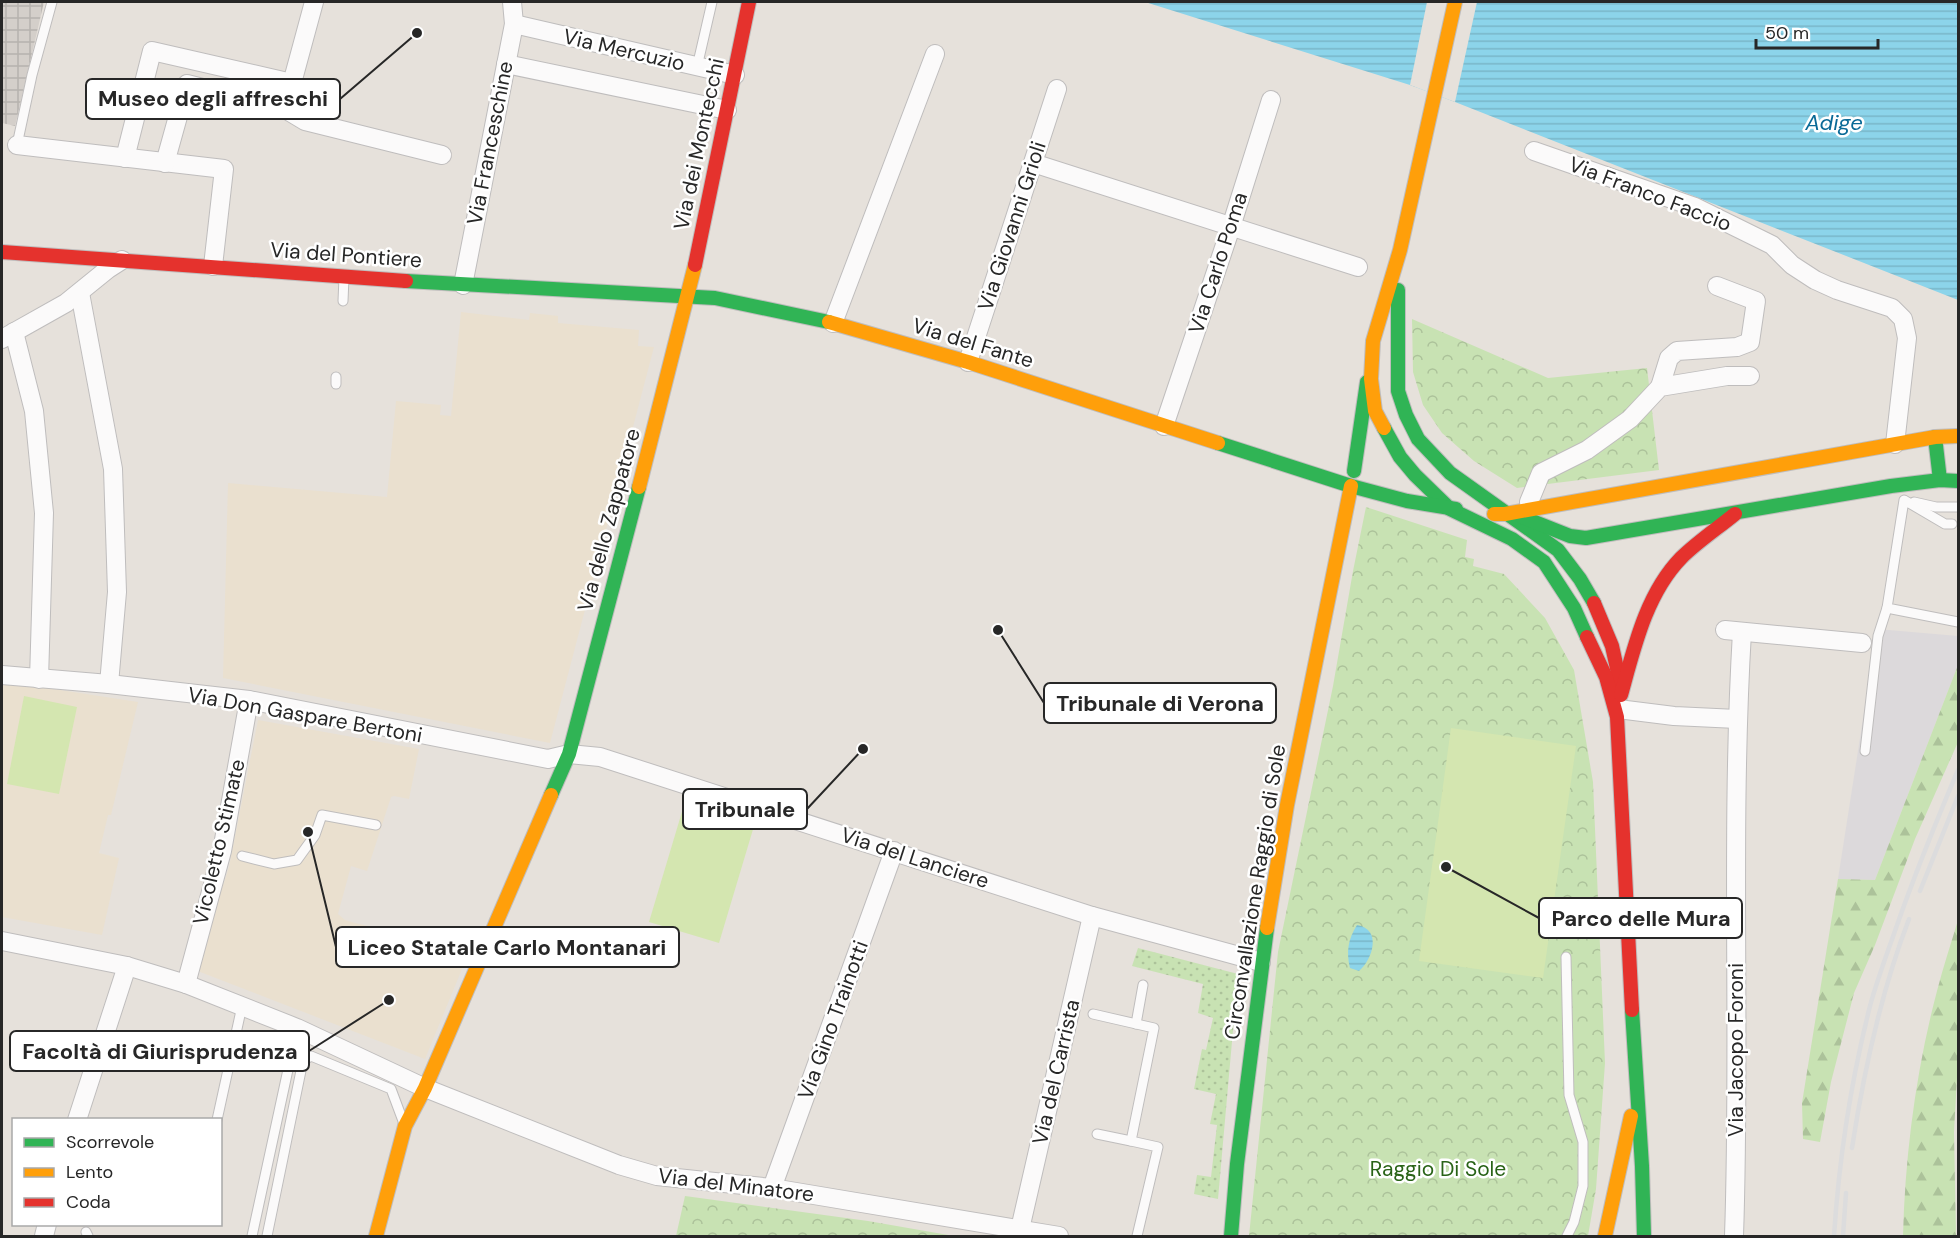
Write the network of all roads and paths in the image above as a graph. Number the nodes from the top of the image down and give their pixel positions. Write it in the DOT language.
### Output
graph roads {
  1 [pos="52,2"];
  2 [pos="314,2"];
  3 [pos="512,2"];
  4 [pos="712,2"];
  5 [pos="749,2"];
  6 [pos="1455,2"];
  7 [pos="514,24"];
  8 [pos="935,54"];
  9 [pos="506,64"];
  10 [pos="697,67"];
  11 [pos="735,75"];
  12 [pos="292,83"];
  13 [pos="1057,90"];
  14 [pos="1271,100"];
  15 [pos="285,109"];
  16 [pos="727,110"];
  17 [pos="16,145"];
  18 [pos="1534,151"];
  19 [pos="442,155"];
  20 [pos="125,158"];
  21 [pos="165,163"];
  22 [pos="1033,163"];
  23 [pos="1231,227"];
  24 [pos="1400,250"];
  25 [pos="2,252"];
  26 [pos="122,260"];
  27 [pos="213,266"];
  28 [pos="1358,267"];
  29 [pos="344,277"];
  30 [pos="463,285"];
  31 [pos="1717,286"];
  32 [pos="80,293"];
  33 [pos="689,296"];
  34 [pos="343,301"];
  35 [pos="833,323"];
  36 [pos="8,336"];
  37 [pos="1373,341"];
  38 [pos="968,362"];
  39 [pos="1750,376"];
  40 [pos="1660,387"];
  41 [pos="1164,426"];
  42 [pos="1935,436"];
  43 [pos="1959,436"];
  44 [pos="1896,444"];
  45 [pos="1240,449"];
  46 [pos="1342,468"];
  47 [pos="1372,476"];
  48 [pos="1940,480"];
  49 [pos="1959,481"];
  50 [pos="1401,484"];
  51 [pos="1466,484"];
  52 [pos="1352,486"];
  53 [pos="1891,486"];
  54 [pos="1436,494"];
  55 [pos="1904,500"];
  56 [pos="1529,502"];
  57 [pos="1554,504"];
  58 [pos="1959,507"];
  59 [pos="1450,509"];
  60 [pos="1737,512"];
  61 [pos="1505,514"];
  62 [pos="1952,524"];
  63 [pos="1544,562"];
  64 [pos="1887,608"];
  65 [pos="1959,622"];
  66 [pos="1862,643"];
  67 [pos="2,675"];
  68 [pos="39,679"];
  69 [pos="109,684"];
  70 [pos="249,700"];
  71 [pos="1618,707"];
  72 [pos="1737,719"];
  73 [pos="1865,751"];
  74 [pos="568,754"];
  75 [pos="376,825"];
  76 [pos="894,851"];
  77 [pos="242,856"];
  78 [pos="1092,916"];
  79 [pos="2,941"];
  80 [pos="1566,957"];
  81 [pos="1261,963"];
  82 [pos="127,966"];
  83 [pos="186,984"];
  84 [pos="1143,985"];
  85 [pos="242,1006"];
  86 [pos="1093,1014"];
  87 [pos="1136,1024"];
  88 [pos="297,1028"];
  89 [pos="425,1088"];
  90 [pos="1636,1094"];
  91 [pos="216,1117"];
  92 [pos="77,1118"];
  93 [pos="405,1126"];
  94 [pos="1097,1134"];
  95 [pos="1131,1141"];
  96 [pos="772,1188"];
  97 [pos="1629,1191"];
  98 [pos="1020,1229"];
  99 [pos="252,1236"];
  100 [pos="267,1236"];
  101 [pos="375,1236"];
  102 [pos="1059,1236"];
  103 [pos="1137,1236"];
  104 [pos="1231,1236"];
  105 [pos="1567,1236"];
  106 [pos="1605,1236"];
  107 [pos="1644,1236"];
  108 [pos="1734,1236"];
  1 -- 17 [label="lane"];
  2 -- 12 [label="street"];
  3 -- 7 [label="street, Via Franceschine"];
  4 -- 10 [label="lane"];
  5 -- 11 [label="street, Via dei Montecchi"];
  6 -- 24 [label="street"];
  7 -- 9 [label="street, Via Franceschine"];
  7 -- 10 [label="street, Via Mercuzio"];
  8 -- 35 [label="street"];
  9 -- 16 [label="street, Via Mercuzio"];
  9 -- 30 [label="street, Via Franceschine"];
  10 -- 11 [label="street, Via Mercuzio"];
  11 -- 16 [label="street, Via dei Montecchi"];
  12 -- 15 [label="street"];
  12 -- 20 [label="street"];
  13 -- 22 [label="street, Via Giovanni Grioli"];
  14 -- 23 [label="street, Via Carlo Poma"];
  15 -- 19 [label="street"];
  15 -- 21 [label="street"];
  16 -- 33 [label="street, Via dei Montecchi"];
  17 -- 20 [label="street"];
  18 -- 44 [label="street, Via Franco Faccio"];
  20 -- 21 [label="street"];
  21 -- 27 [label="street"];
  22 -- 23 [label="street"];
  22 -- 38 [label="street, Via Giovanni Grioli"];
  23 -- 28 [label="street"];
  23 -- 41 [label="street, Via Carlo Poma"];
  24 -- 37 [label="street"];
  24 -- 51 [label="street"];
  25 -- 26 [label="street, Via del Pontiere"];
  26 -- 27 [label="street, Via del Pontiere"];
  26 -- 32 [label="street"];
  27 -- 29 [label="street, Via del Pontiere"];
  29 -- 30 [label="street, Via del Pontiere"];
  29 -- 34 [label="lane"];
  30 -- 33 [label="street, Via del Pontiere"];
  31 -- 40 [label="street"];
  32 -- 36 [label="street"];
  32 -- 69 [label="street"];
  33 -- 35 [label="street, Via del Fante"];
  33 -- 74 [label="street, Via dello Zappatore"];
  35 -- 38 [label="street, Via del Fante"];
  36 -- 68 [label="street"];
  37 -- 46 [label="street"];
  37 -- 54 [label="street"];
  37 -- 61 [label="street"];
  38 -- 41 [label="street, Via del Fante"];
  39 -- 40 [label="street"];
  40 -- 56 [label="street"];
  41 -- 45 [label="street, Via del Fante"];
  42 -- 43 [label="street"];
  42 -- 44 [label="street"];
  42 -- 48 [label="street"];
  44 -- 57 [label="street"];
  45 -- 46 [label="street, Via del Fante"];
  45 -- 52 [label="street, Via del Fante"];
  46 -- 47 [label="street, Via del Fante"];
  48 -- 49 [label="street"];
  48 -- 53 [label="street"];
  50 -- 54 [label="street"];
  51 -- 56 [label="street"];
  51 -- 61 [label="street"];
  52 -- 59 [label="street, Via del Fante"];
  52 -- 81 [label="street, Circonvallazione Raggio di Sole"];
  53 -- 55 [label="lane"];
  53 -- 60 [label="street"];
  54 -- 59 [label="street"];
  54 -- 61 [label="street"];
  55 -- 58 [label="lane"];
  55 -- 62 [label="lane"];
  55 -- 64 [label="lane"];
  56 -- 57 [label="street"];
  57 -- 61 [label="street"];
  59 -- 61 [label="street"];
  59 -- 63 [label="street"];
  60 -- 61 [label="street"];
  60 -- 71 [label="street"];
  61 -- 63 [label="street"];
  61 -- 71 [label="street"];
  63 -- 71 [label="street"];
  64 -- 65 [label="lane"];
  64 -- 73 [label="lane"];
  66 -- 72 [label="street, Via Jacopo Foroni"];
  67 -- 68 [label="street, Via Don Gaspare Bertoni"];
  68 -- 69 [label="street, Via Don Gaspare Bertoni"];
  69 -- 70 [label="street, Via Don Gaspare Bertoni"];
  70 -- 74 [label="street, Via Don Gaspare Bertoni"];
  70 -- 83 [label="street, Vicoletto Stimate"];
  71 -- 72 [label="street"];
  71 -- 90 [label="street"];
  72 -- 108 [label="street, Via Jacopo Foroni"];
  74 -- 76 [label="street, Via del Lanciere"];
  74 -- 89 [label="street, Via dello Zappatore"];
  75 -- 77 [label="lane"];
  76 -- 78 [label="street, Via del Lanciere"];
  76 -- 96 [label="street, Via Gino Trainotti"];
  78 -- 81 [label="street, Via del Lanciere"];
  78 -- 98 [label="street, Via del Carrista"];
  79 -- 82 [label="street, Via del Minatore"];
  80 -- 105 [label="lane"];
  81 -- 104 [label="street, Circonvallazione Raggio di Sole"];
  82 -- 83 [label="street, Via del Minatore"];
  82 -- 92 [label="street"];
  83 -- 85 [label="street, Via del Minatore"];
  84 -- 87 [label="lane"];
  85 -- 88 [label="street, Via del Minatore"];
  85 -- 91 [label="lane"];
  86 -- 87 [label="lane"];
  87 -- 95 [label="lane"];
  88 -- 89 [label="street, Via del Minatore"];
  88 -- 99 [label="lane"];
  89 -- 93 [label="street, Via dello Zappatore"];
  89 -- 96 [label="street, Via del Minatore"];
  90 -- 97 [label="street"];
  90 -- 106 [label="street"];
  90 -- 107 [label="street"];
  93 -- 100 [label="lane"];
  93 -- 101 [label="street, Via dello Zappatore"];
  94 -- 95 [label="lane"];
  95 -- 103 [label="lane"];
  96 -- 98 [label="street, Via del Minatore"];
  98 -- 102 [label="street, Via del Minatore"];
}
